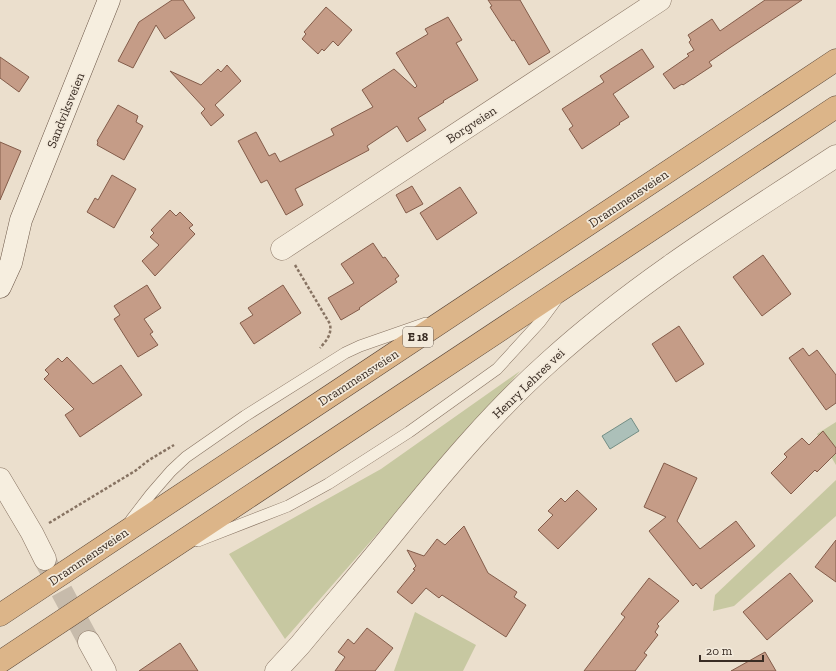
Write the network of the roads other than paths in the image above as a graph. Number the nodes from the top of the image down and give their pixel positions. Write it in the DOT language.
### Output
graph roads {
  1 [pos="109,0"];
  2 [pos="660,0"];
  3 [pos="836,60"];
  4 [pos="836,107"];
  5 [pos="836,156"];
  6 [pos="21,220"];
  7 [pos="282,249"];
  8 [pos="0,250"];
  9 [pos="566,286"];
  10 [pos="0,287"];
  11 [pos="455,312"];
  12 [pos="0,479"];
  13 [pos="121,533"];
  14 [pos="160,556"];
  15 [pos="45,559"];
  16 [pos="0,615"];
  17 [pos="89,642"];
  18 [pos="5,659"];
  19 [pos="105,671"];
  20 [pos="276,671"];
  1 -- 6 [label="street, Sandviksveien"];
  2 -- 7 [label="street, Borgveien"];
  3 -- 11 [label="highway, Drammensveien / E 18"];
  4 -- 9 [label="highway"];
  5 -- 20 [label="street, Henry Lehres vei"];
  6 -- 8 [label="street, Sandviksveien"];
  6 -- 10 [label="street, Sandviksveien"];
  9 -- 14 [label="highway"];
  9 -- 14 [label="lane"];
  11 -- 13 [label="highway, Drammensveien / E 18"];
  11 -- 13 [label="lane"];
  12 -- 15 [label="street"];
  13 -- 16 [label="highway, Drammensveien / E 18"];
  14 -- 18 [label="highway"];
  17 -- 19 [label="street"];
}
